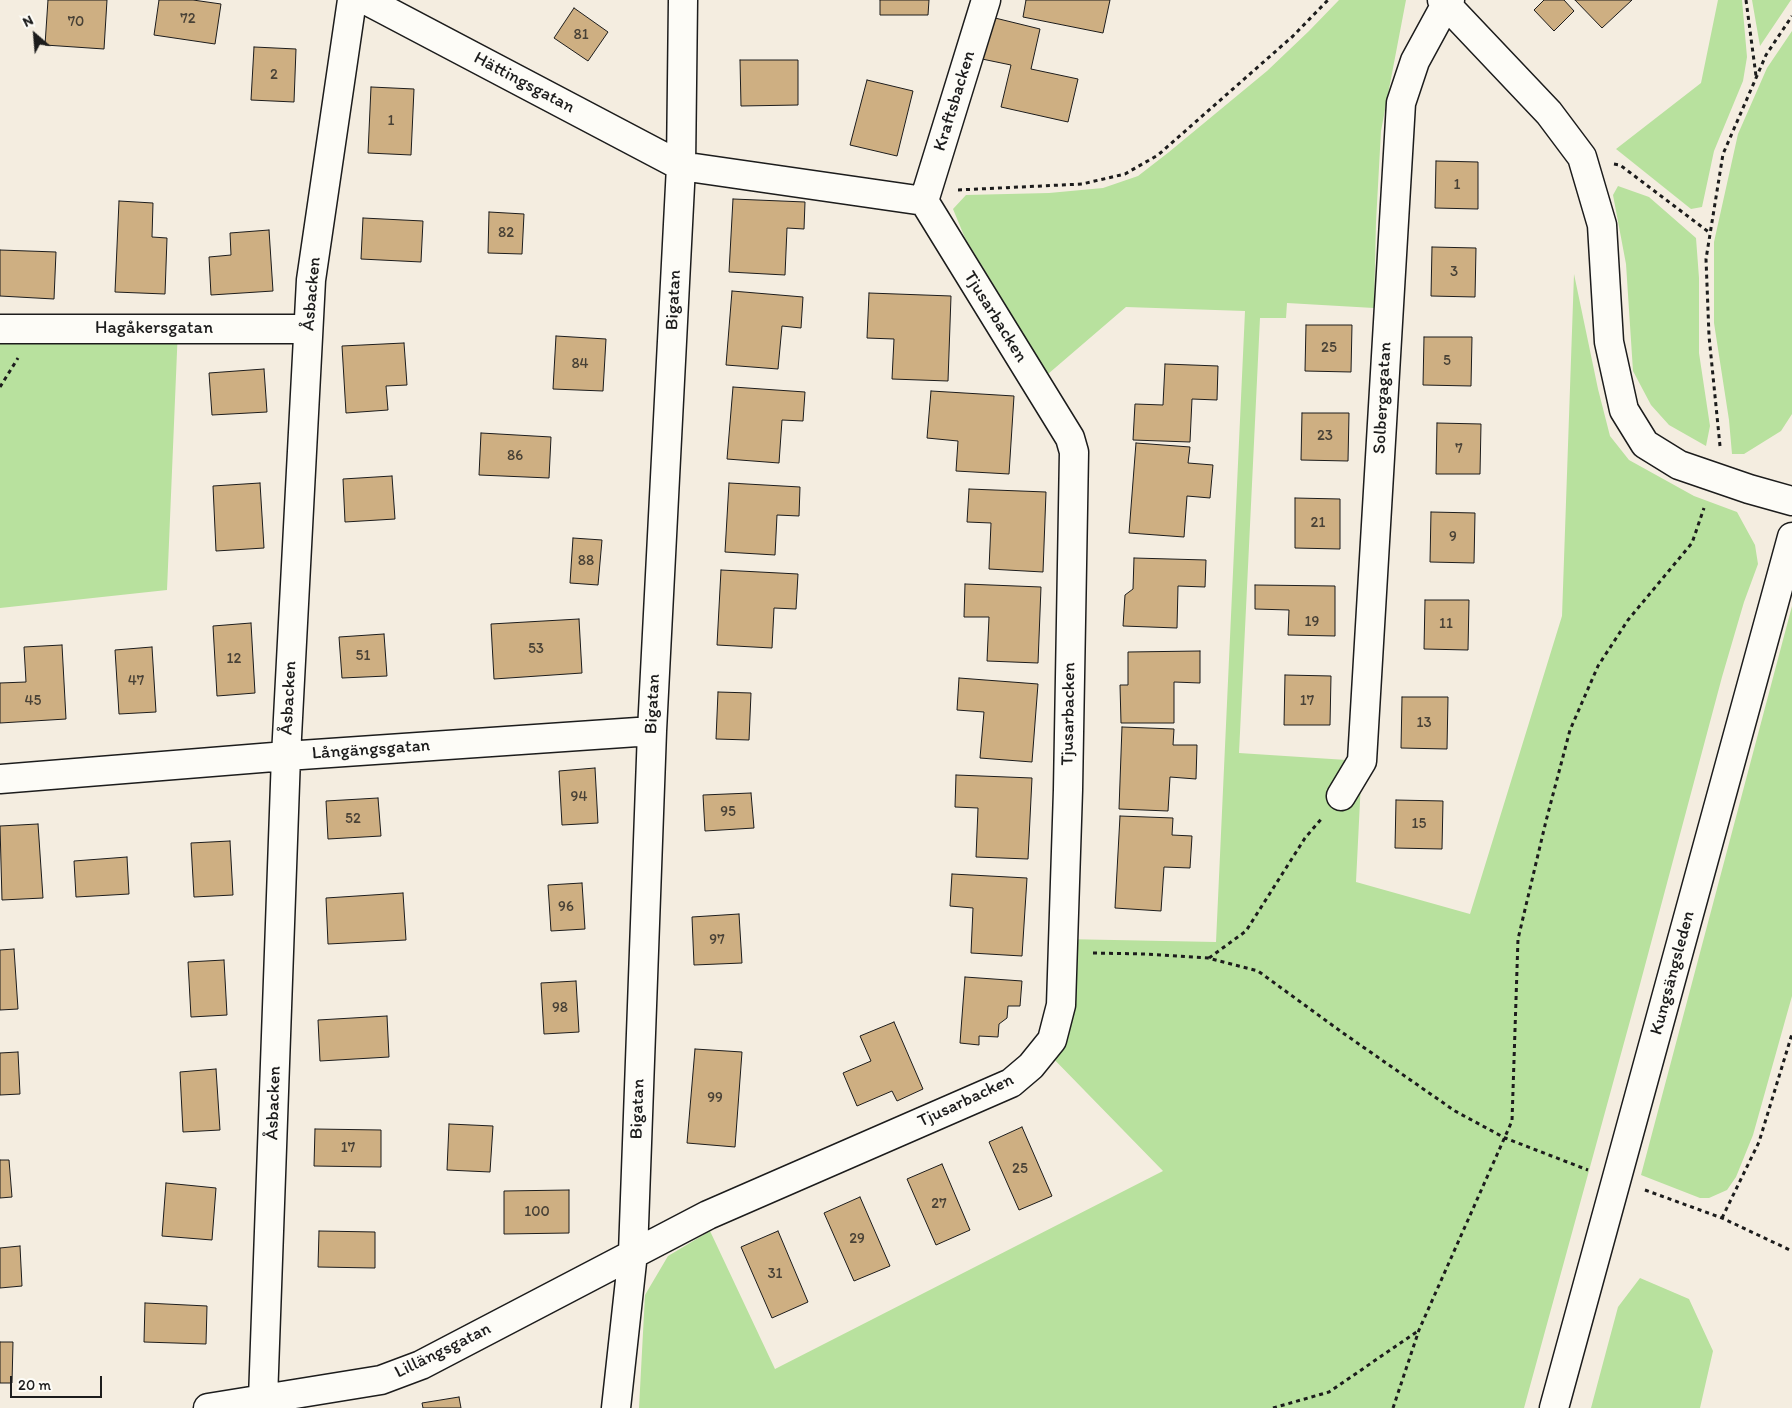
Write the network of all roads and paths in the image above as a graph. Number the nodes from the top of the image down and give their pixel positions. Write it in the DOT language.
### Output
graph roads {
  1 [pos="352,0"];
  2 [pos="366,0"];
  3 [pos="683,0"];
  4 [pos="986,0"];
  5 [pos="1328,0"];
  6 [pos="1746,0"];
  7 [pos="1446,1"];
  8 [pos="1792,16"];
  9 [pos="1756,77"];
  10 [pos="1582,157"];
  11 [pos="681,166"];
  12 [pos="924,201"];
  13 [pos="1710,233"];
  14 [pos="0,329"];
  15 [pos="308,329"];
  16 [pos="1720,446"];
  17 [pos="1792,501"];
  18 [pos="1704,508"];
  19 [pos="1792,537"];
  20 [pos="652,731"];
  21 [pos="286,756"];
  22 [pos="0,779"];
  23 [pos="1341,796"];
  24 [pos="1062,952"];
  25 [pos="1208,958"];
  26 [pos="1792,1034"];
  27 [pos="1505,1138"];
  28 [pos="1588,1170"];
  29 [pos="1642,1189"];
  30 [pos="1722,1218"];
  31 [pos="1792,1251"];
  32 [pos="633,1253"];
  33 [pos="1419,1330"];
  34 [pos="263,1399"];
  35 [pos="208,1408"];
  36 [pos="616,1408"];
  37 [pos="1273,1408"];
  38 [pos="1394,1408"];
  39 [pos="1554,1408"];
  1 -- 15 [label="street, Åsbacken"];
  2 -- 11 [label="street, Hättingsgatan"];
  3 -- 11 [label="street, Bigatan"];
  4 -- 12 [label="street, Kraftsbacken"];
  5 -- 12 [label="path"];
  6 -- 9 [label="path"];
  7 -- 10 [label="street, Solbergagatan"];
  7 -- 23 [label="street, Solbergagatan"];
  8 -- 9 [label="path"];
  9 -- 13 [label="path"];
  10 -- 13 [label="path"];
  10 -- 17 [label="street, Solbergagatan"];
  11 -- 12 [label="street"];
  11 -- 20 [label="street, Bigatan"];
  12 -- 24 [label="street, Tjusarbacken"];
  13 -- 16 [label="path"];
  14 -- 15 [label="street, Hagåkersgatan"];
  15 -- 21 [label="street, Åsbacken"];
  18 -- 27 [label="path"];
  19 -- 39 [label="street, Kungsängsleden"];
  20 -- 21 [label="street, Långängsgatan"];
  20 -- 32 [label="street, Bigatan"];
  21 -- 22 [label="street, Långängsgatan"];
  21 -- 34 [label="street, Åsbacken"];
  23 -- 25 [label="path"];
  24 -- 25 [label="path"];
  24 -- 32 [label="street, Tjusarbacken"];
  25 -- 27 [label="path"];
  26 -- 30 [label="path"];
  27 -- 28 [label="path"];
  27 -- 33 [label="path"];
  29 -- 30 [label="path"];
  30 -- 31 [label="path"];
  32 -- 34 [label="street, Lillängsgatan"];
  32 -- 36 [label="street, Bigatan"];
  33 -- 37 [label="path"];
  33 -- 38 [label="path"];
  34 -- 35 [label="street, Lillängsgatan"];
}
